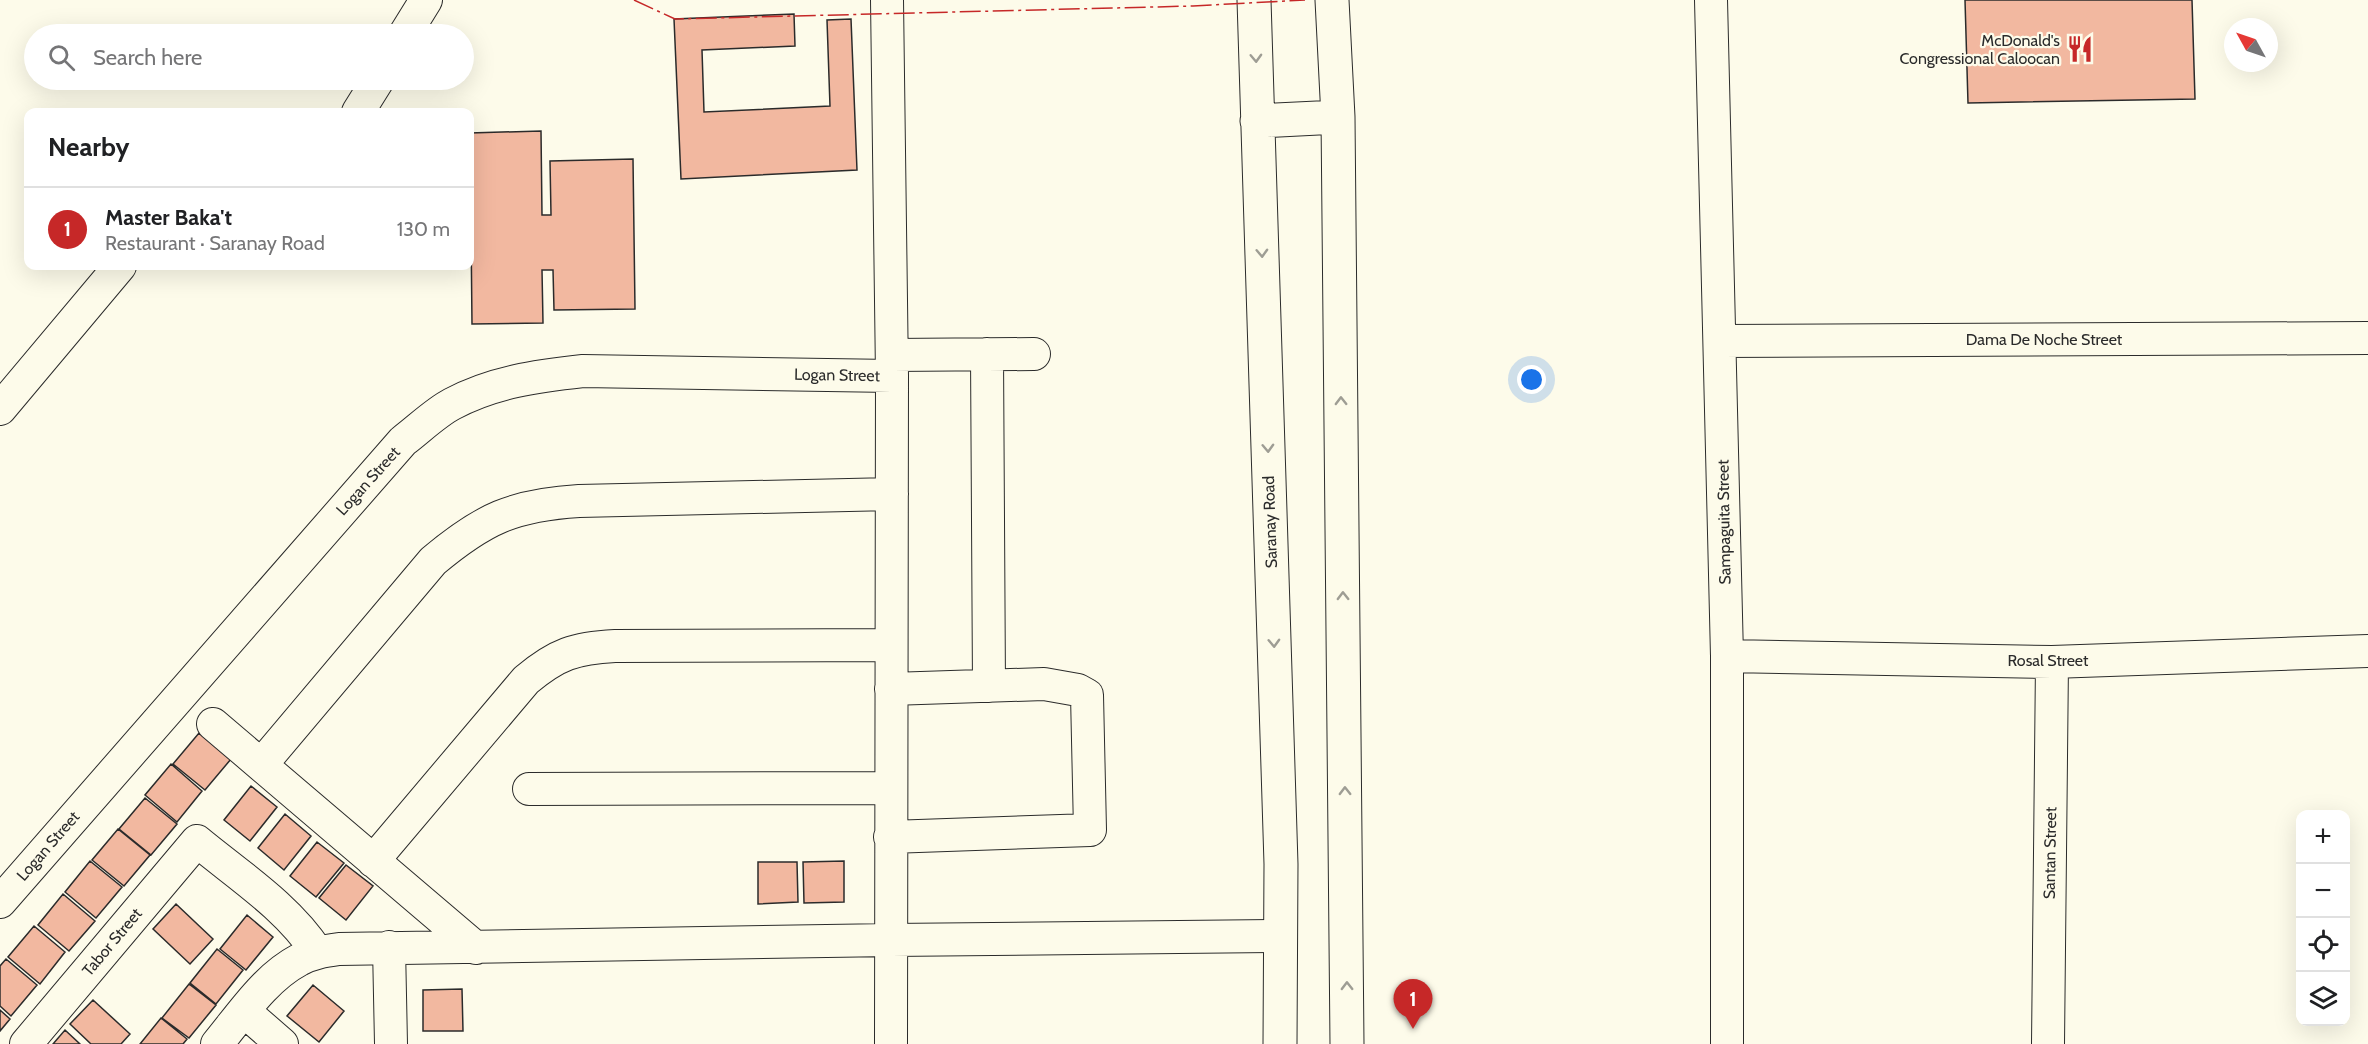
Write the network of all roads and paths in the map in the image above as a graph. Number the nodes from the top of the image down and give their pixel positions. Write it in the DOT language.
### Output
graph roads {
  1 [pos="426,0"];
  2 [pos="887,0"];
  3 [pos="1254,0"];
  4 [pos="1332,0"];
  5 [pos="1711,0"];
  6 [pos="411,24"];
  7 [pos="372,90"];
  8 [pos="360,108"];
  9 [pos="1338,117"];
  10 [pos="1257,121"];
  11 [pos="117,270"];
  12 [pos="2368,338"];
  13 [pos="1720,341"];
  14 [pos="987,354"];
  15 [pos="1034,354"];
  16 [pos="892,365"];
  17 [pos="0,409"];
  18 [pos="892,494"];
  19 [pos="891,645"];
  20 [pos="2368,651"];
  21 [pos="1727,656"];
  22 [pos="2052,662"];
  23 [pos="989,686"];
  24 [pos="891,689"];
  25 [pos="213,724"];
  26 [pos="261,765"];
  27 [pos="891,788"];
  28 [pos="529,789"];
  29 [pos="890,837"];
  30 [pos="373,861"];
  31 [pos="0,902"];
  32 [pos="1279,936"];
  33 [pos="891,940"];
  34 [pos="389,947"];
  35 [pos="476,948"];
  36 [pos="317,952"];
  37 [pos="244,1011"];
  38 [pos="27,1044"];
  39 [pos="217,1044"];
  40 [pos="282,1044"];
  41 [pos="391,1044"];
  42 [pos="891,1044"];
  43 [pos="1280,1044"];
  44 [pos="1347,1044"];
  45 [pos="1727,1044"];
  46 [pos="2048,1044"];
  1 -- 6 [label="street"];
  2 -- 16 [label="street"];
  3 -- 10 [label="street, Saranay Road, one-way"];
  4 -- 9 [label="street"];
  5 -- 13 [label="street, Sampaguita Street"];
  7 -- 8 [label="street"];
  9 -- 10 [label="street"];
  44 -- 9 [label="street, one-way"];
  10 -- 32 [label="street, Saranay Road, one-way"];
  11 -- 17 [label="street"];
  12 -- 13 [label="street, Dama De Noche Street"];
  13 -- 21 [label="street, Sampaguita Street"];
  14 -- 15 [label="street, Logan Street"];
  14 -- 16 [label="street, Logan Street"];
  14 -- 23 [label="street"];
  16 -- 18 [label="street"];
  16 -- 31 [label="street, Logan Street"];
  18 -- 19 [label="street"];
  18 -- 26 [label="street"];
  19 -- 24 [label="street"];
  19 -- 30 [label="street"];
  20 -- 22 [label="street, Rosal Street"];
  21 -- 22 [label="street, Rosal Street"];
  21 -- 45 [label="street, Sampaguita Street"];
  22 -- 46 [label="street, Santan Street"];
  23 -- 24 [label="street"];
  23 -- 29 [label="street"];
  24 -- 27 [label="street"];
  25 -- 26 [label="street"];
  26 -- 30 [label="street"];
  27 -- 28 [label="street"];
  27 -- 29 [label="street"];
  29 -- 33 [label="street"];
  30 -- 35 [label="street"];
  32 -- 33 [label="street"];
  32 -- 43 [label="street, Saranay Road"];
  33 -- 35 [label="street"];
  33 -- 42 [label="street"];
  34 -- 35 [label="street"];
  34 -- 36 [label="street"];
  34 -- 41 [label="street"];
  36 -- 37 [label="street"];
  36 -- 38 [label="street, Tabor Street"];
  37 -- 39 [label="street"];
  37 -- 40 [label="street"];
}
